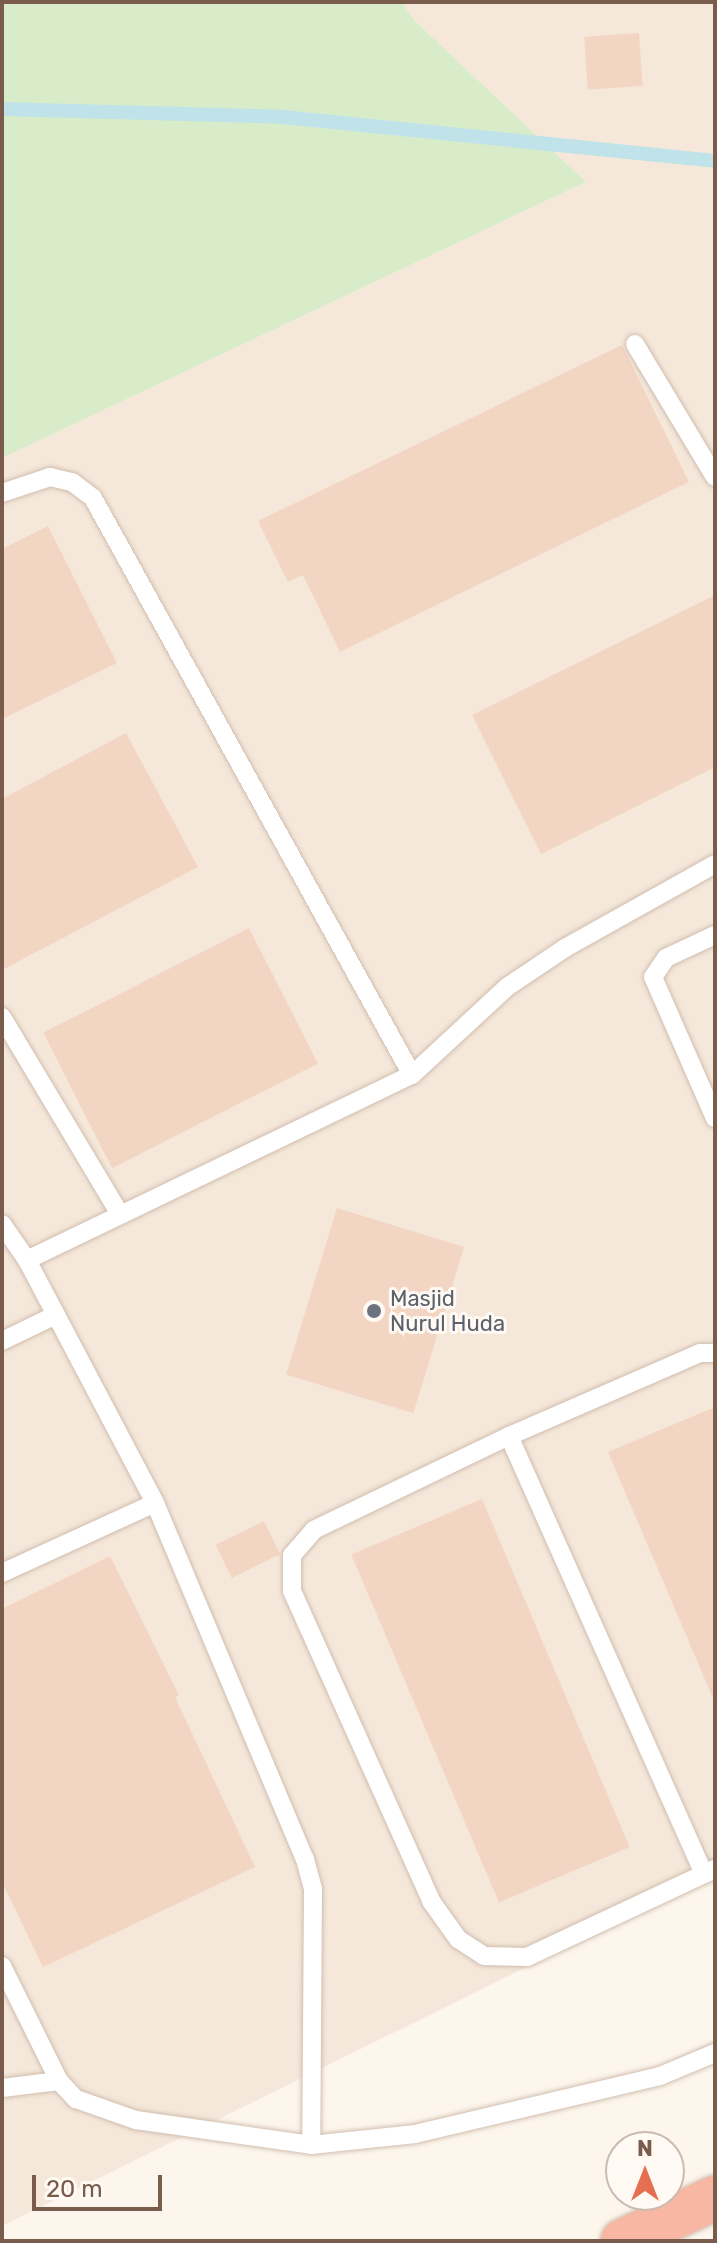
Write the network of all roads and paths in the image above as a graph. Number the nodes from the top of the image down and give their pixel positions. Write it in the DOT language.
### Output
graph roads {
  1 [pos="635,344"];
  2 [pos="715,477"];
  3 [pos="2,493"];
  4 [pos="715,864"];
  5 [pos="715,935"];
  6 [pos="2,1017"];
  7 [pos="412,1075"];
  8 [pos="715,1118"];
  9 [pos="120,1214"];
  10 [pos="2,1224"];
  11 [pos="27,1260"];
  12 [pos="56,1315"];
  13 [pos="2,1341"];
  14 [pos="715,1353"];
  15 [pos="509,1436"];
  16 [pos="155,1503"];
  17 [pos="2,1573"];
  18 [pos="709,1871"];
  19 [pos="2,1966"];
  20 [pos="715,2053"];
  21 [pos="59,2081"];
  22 [pos="2,2088"];
  23 [pos="311,2145"];
  24 [pos="715,2198"];
  25 [pos="623,2241"];
  1 -- 2 [label="lane"];
  3 -- 7 [label="lane"];
  4 -- 7 [label="lane"];
  5 -- 8 [label="lane"];
  6 -- 9 [label="lane"];
  7 -- 9 [label="lane"];
  9 -- 11 [label="lane"];
  10 -- 11 [label="lane"];
  11 -- 12 [label="lane"];
  12 -- 13 [label="lane"];
  12 -- 16 [label="lane"];
  14 -- 15 [label="lane"];
  15 -- 18 [label="lane"];
  15 -- 18 [label="lane"];
  16 -- 17 [label="lane"];
  16 -- 23 [label="lane"];
  19 -- 21 [label="lane"];
  20 -- 23 [label="lane"];
  21 -- 22 [label="lane"];
  21 -- 23 [label="lane"];
  24 -- 25 [label="highway"];
}
